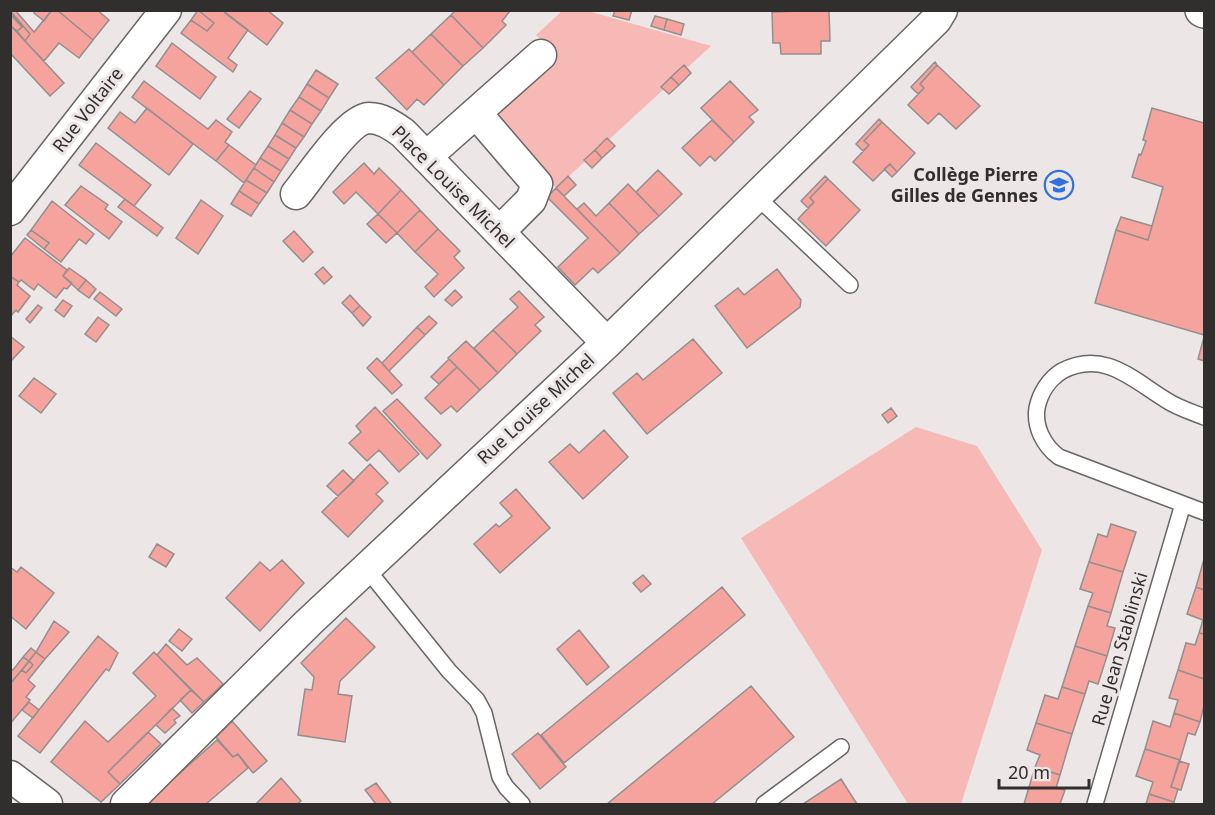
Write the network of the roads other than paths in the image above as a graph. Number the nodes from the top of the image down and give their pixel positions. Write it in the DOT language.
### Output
graph roads {
  1 [pos="166,10"];
  2 [pos="942,10"];
  3 [pos="541,55"];
  4 [pos="476,113"];
  5 [pos="426,157"];
  6 [pos="296,194"];
  7 [pos="757,197"];
  8 [pos="10,210"];
  9 [pos="499,232"];
  10 [pos="850,285"];
  11 [pos="606,343"];
  12 [pos="1204,417"];
  13 [pos="1183,504"];
  14 [pos="1204,512"];
  15 [pos="366,568"];
  16 [pos="841,747"];
  17 [pos="10,776"];
  18 [pos="47,804"];
  19 [pos="126,804"];
  20 [pos="522,804"];
  21 [pos="764,804"];
  22 [pos="1095,804"];
  1 -- 8 [label="street, Rue Voltaire"];
  2 -- 7 [label="street, Rue Louise Michel"];
  3 -- 4 [label="street"];
  4 -- 5 [label="street"];
  4 -- 9 [label="street"];
  5 -- 6 [label="street, Place Louise Michel"];
  5 -- 9 [label="street, Place Louise Michel"];
  7 -- 10 [label="lane"];
  7 -- 11 [label="street, Rue Louise Michel"];
  9 -- 11 [label="street, Place Louise Michel"];
  11 -- 15 [label="street, Rue Louise Michel"];
  12 -- 13 [label="lane"];
  13 -- 14 [label="lane"];
  13 -- 22 [label="lane, Rue Jean Stablinski"];
  15 -- 19 [label="street, Rue Louise Michel"];
  15 -- 20 [label="lane"];
  16 -- 21 [label="lane"];
  17 -- 18 [label="street"];
}
